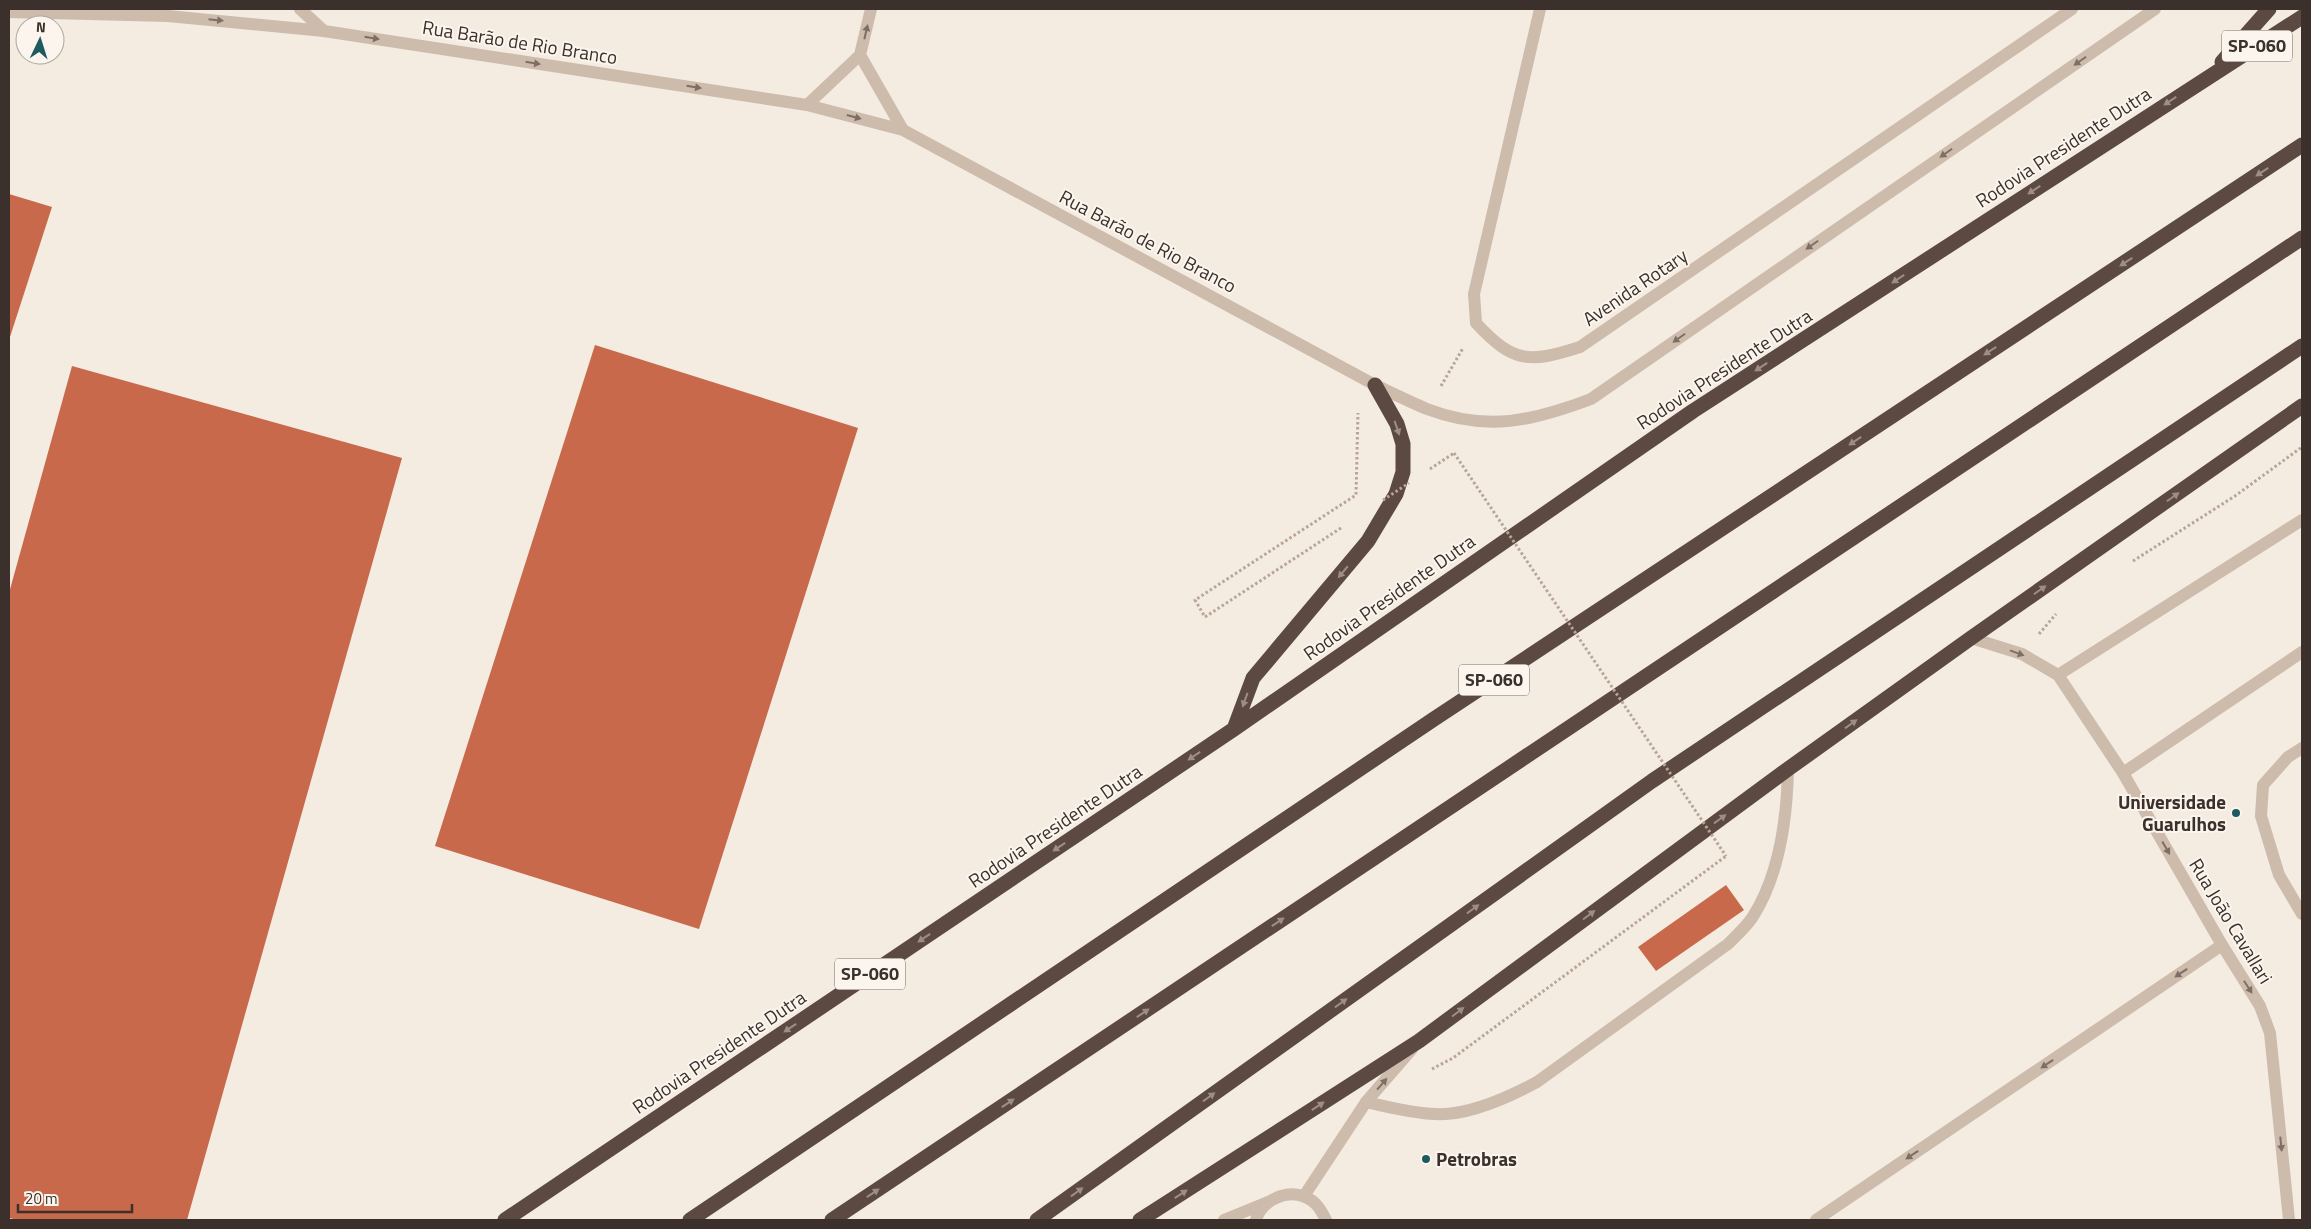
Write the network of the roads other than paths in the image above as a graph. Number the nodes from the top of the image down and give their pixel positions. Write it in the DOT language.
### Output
graph roads {
  1 [pos="179,9"];
  2 [pos="300,9"];
  3 [pos="871,9"];
  4 [pos="1540,9"];
  5 [pos="2072,9"];
  6 [pos="2156,9"];
  7 [pos="2269,9"];
  8 [pos="9,12"];
  9 [pos="168,16"];
  10 [pos="2302,17"];
  11 [pos="324,31"];
  12 [pos="860,55"];
  13 [pos="2211,75"];
  14 [pos="807,104"];
  15 [pos="903,130"];
  16 [pos="2302,145"];
  17 [pos="2302,238"];
  18 [pos="2302,346"];
  19 [pos="1375,385"];
  20 [pos="2302,406"];
  21 [pos="2302,520"];
  22 [pos="1971,638"];
  23 [pos="2302,652"];
  24 [pos="2058,675"];
  25 [pos="1234,729"];
  26 [pos="2302,748"];
  27 [pos="1788,769"];
  28 [pos="2123,773"];
  29 [pos="2302,914"];
  30 [pos="2222,945"];
  31 [pos="1419,1041"];
  32 [pos="1366,1102"];
  33 [pos="1304,1196"];
  34 [pos="1268,1202"];
  35 [pos="505,1220"];
  36 [pos="690,1220"];
  37 [pos="832,1220"];
  38 [pos="1037,1220"];
  39 [pos="1140,1220"];
  40 [pos="1224,1220"];
  41 [pos="1256,1220"];
  42 [pos="1326,1220"];
  43 [pos="1816,1220"];
  44 [pos="2289,1220"];
  1 -- 9 [label="street"];
  2 -- 11 [label="street"];
  12 -- 3 [label="street, one-way"];
  4 -- 5 [label="street, Avenida Rotary"];
  6 -- 19 [label="street, Rua Barão de Rio Branco, one-way"];
  7 -- 13 [label="highway"];
  8 -- 9 [label="street, Rua Barão de Rio Branco"];
  9 -- 11 [label="street, Rua Barão de Rio Branco, one-way"];
  10 -- 13 [label="highway, Rodovia Presidente Dutra / SP-060"];
  11 -- 14 [label="street, Rua Barão de Rio Branco, one-way"];
  12 -- 14 [label="street"];
  12 -- 15 [label="street"];
  13 -- 25 [label="highway, Rodovia Presidente Dutra / SP-060, one-way"];
  14 -- 15 [label="street, Rua Barão de Rio Branco, one-way"];
  15 -- 19 [label="street, Rua Barão de Rio Branco"];
  16 -- 36 [label="highway, SP-060, one-way"];
  37 -- 17 [label="highway, one-way"];
  38 -- 18 [label="highway, one-way"];
  19 -- 25 [label="highway, one-way"];
  22 -- 20 [label="highway, one-way"];
  21 -- 24 [label="street"];
  22 -- 24 [label="street, Rua João Cavallari, one-way"];
  27 -- 22 [label="highway, one-way"];
  23 -- 28 [label="street"];
  24 -- 28 [label="street, Rua João Cavallari"];
  25 -- 35 [label="highway, Rodovia Presidente Dutra / SP-060, one-way"];
  26 -- 29 [label="street"];
  31 -- 27 [label="highway, one-way"];
  27 -- 32 [label="street"];
  28 -- 30 [label="street, Rua João Cavallari, one-way"];
  30 -- 43 [label="street, one-way"];
  30 -- 44 [label="street, Rua João Cavallari, one-way"];
  32 -- 31 [label="street, one-way"];
  39 -- 31 [label="highway, one-way"];
  32 -- 33 [label="street"];
  33 -- 34 [label="street"];
  33 -- 42 [label="street"];
  34 -- 40 [label="street"];
  34 -- 41 [label="street"];
}
